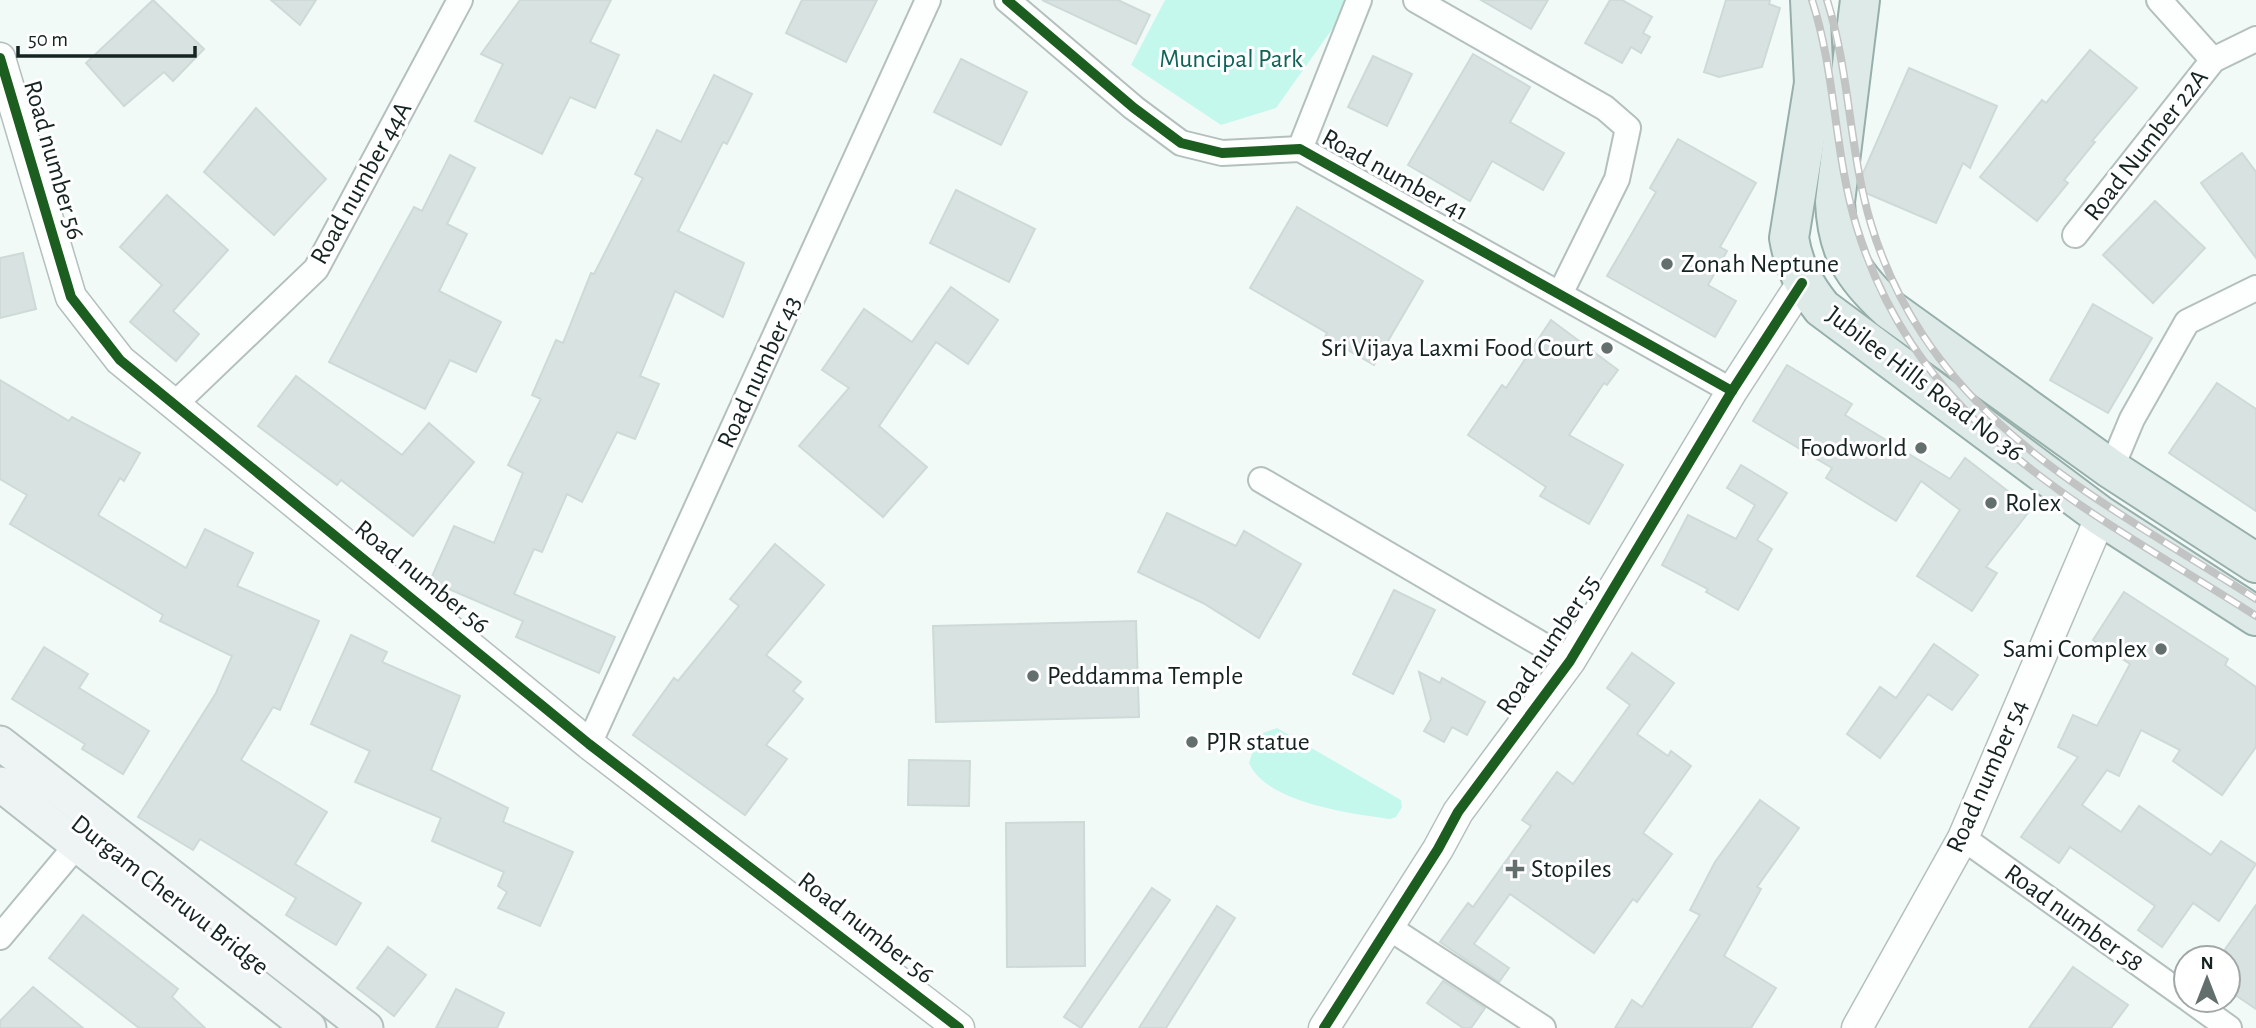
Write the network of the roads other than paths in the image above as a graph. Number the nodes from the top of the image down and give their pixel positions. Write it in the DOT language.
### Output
graph roads {
  1 [pos="460,0"];
  2 [pos="929,0"];
  3 [pos="1007,0"];
  4 [pos="1359,0"];
  5 [pos="1416,0"];
  6 [pos="1810,0"];
  7 [pos="1860,0"];
  8 [pos="2159,0"];
  9 [pos="2256,39"];
  10 [pos="0,58"];
  11 [pos="2213,60"];
  12 [pos="1300,149"];
  13 [pos="2076,235"];
  14 [pos="1802,283"];
  15 [pos="2256,288"];
  16 [pos="1561,292"];
  17 [pos="1732,391"];
  18 [pos="175,404"];
  19 [pos="2111,468"];
  20 [pos="1261,480"];
  21 [pos="2101,516"];
  22 [pos="2256,563"];
  23 [pos="2256,616"];
  24 [pos="1570,661"];
  25 [pos="0,743"];
  26 [pos="589,744"];
  27 [pos="0,761"];
  28 [pos="0,785"];
  29 [pos="0,804"];
  30 [pos="1963,838"];
  31 [pos="66,858"];
  32 [pos="1388,927"];
  33 [pos="0,937"];
  34 [pos="2172,988"];
  35 [pos="2209,1014"];
  36 [pos="283,1028"];
  37 [pos="309,1028"];
  38 [pos="341,1028"];
  39 [pos="366,1028"];
  40 [pos="959,1028"];
  41 [pos="1324,1028"];
  42 [pos="1543,1028"];
  43 [pos="1857,1028"];
  44 [pos="2229,1028"];
  1 -- 18 [label="street, Road number 44A"];
  2 -- 26 [label="street, Road number 43"];
  3 -- 12 [label="street, Road number 41"];
  4 -- 12 [label="street"];
  5 -- 16 [label="street"];
  6 -- 14 [label="main road, Jubilee Hills Road No 36"];
  7 -- 19 [label="main road, Jubilee Hills Road No 36"];
  8 -- 11 [label="street"];
  9 -- 11 [label="street, Road Number 22A"];
  10 -- 18 [label="street, Road number 56"];
  11 -- 13 [label="street, Road Number 22A"];
  12 -- 16 [label="street, Road number 41"];
  14 -- 17 [label="street, Road number 55"];
  14 -- 21 [label="main road, Jubilee Hills Road No 36"];
  15 -- 19 [label="street"];
  16 -- 17 [label="street, Road number 41"];
  17 -- 24 [label="street, Road number 55"];
  18 -- 26 [label="street, Road number 56"];
  19 -- 22 [label="main road, Jubilee Hills Road No 36"];
  20 -- 24 [label="street"];
  21 -- 23 [label="main road, Jubilee Hills Road No 36"];
  21 -- 30 [label="street, Road number 54"];
  24 -- 32 [label="street, Road number 55"];
  25 -- 39 [label="main road"];
  26 -- 40 [label="street, Road number 56"];
  27 -- 38 [label="main road, Durgam Cheruvu Bridge"];
  28 -- 37 [label="main road, Durgam Cheruvu Bridge"];
  29 -- 31 [label="main road"];
  30 -- 34 [label="street, Road number 58"];
  30 -- 43 [label="street, Road number 54"];
  31 -- 33 [label="street"];
  31 -- 36 [label="main road"];
  32 -- 41 [label="street, Road number 55"];
  32 -- 42 [label="street"];
  35 -- 44 [label="street, Road number 58"];
}
